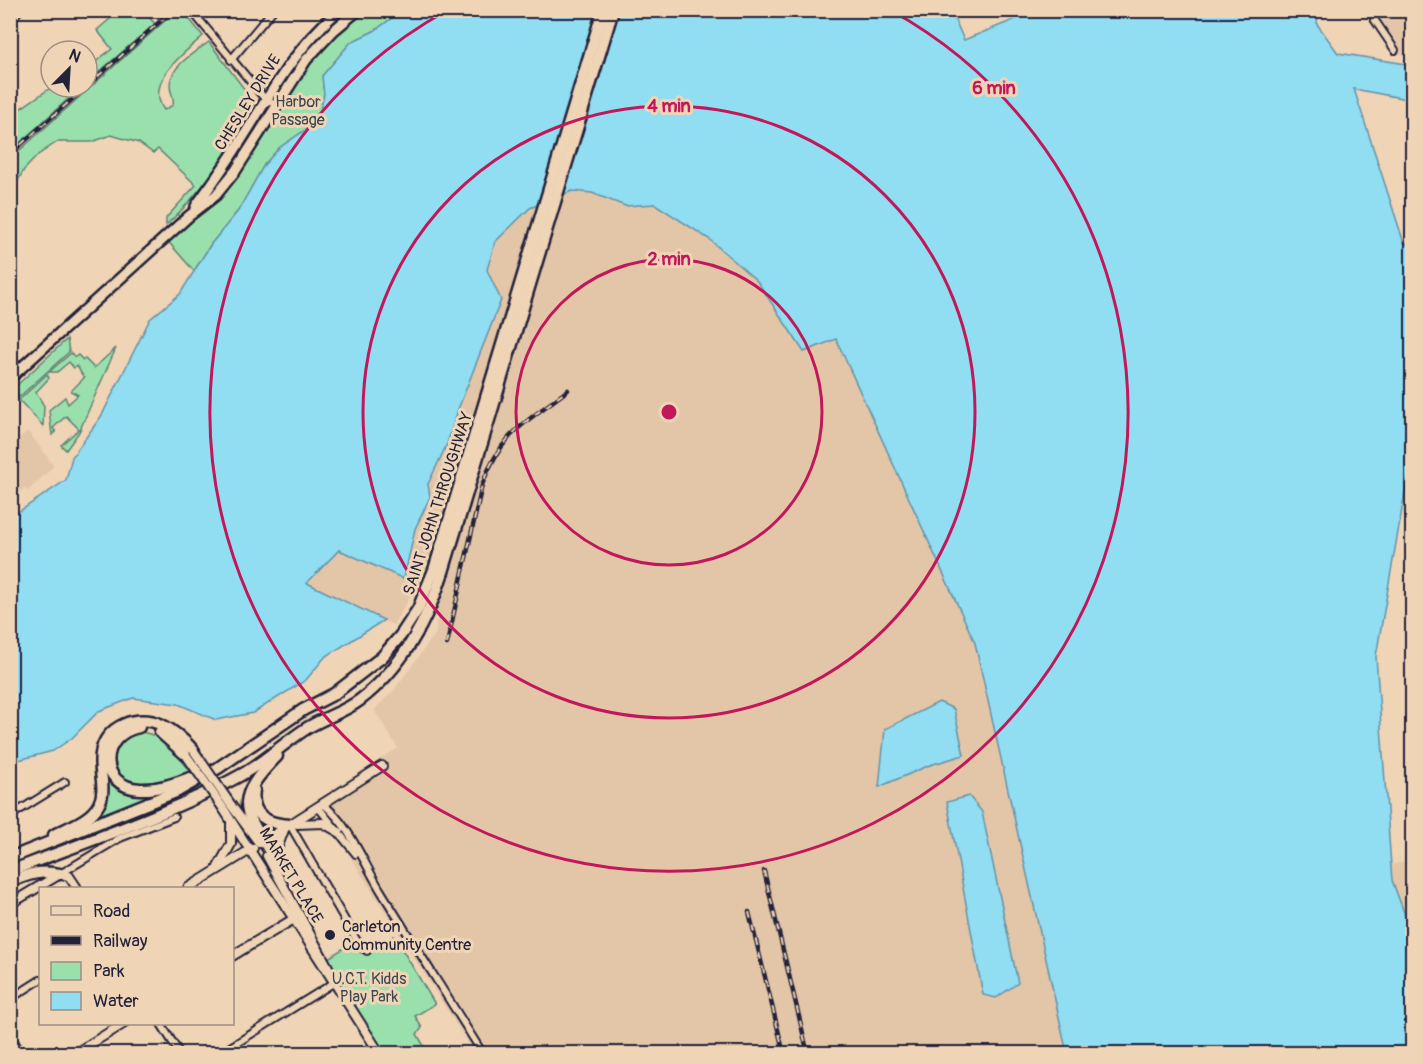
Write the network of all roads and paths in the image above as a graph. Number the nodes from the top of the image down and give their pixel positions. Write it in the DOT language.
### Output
graph roads {
  1 [pos="18,10"];
  2 [pos="191,10"];
  3 [pos="273,10"];
  4 [pos="339,10"];
  5 [pos="603,10"];
  6 [pos="613,10"];
  7 [pos="1374,10"];
  8 [pos="351,12"];
  9 [pos="10,20"];
  10 [pos="1395,50"];
  11 [pos="231,60"];
  12 [pos="265,99"];
  13 [pos="276,105"];
  14 [pos="189,216"];
  15 [pos="10,378"];
  16 [pos="423,612"];
  17 [pos="406,650"];
  18 [pos="344,710"];
  19 [pos="190,753"];
  20 [pos="382,766"];
  21 [pos="218,768"];
  22 [pos="258,777"];
  23 [pos="65,782"];
  24 [pos="186,800"];
  25 [pos="320,806"];
  26 [pos="227,807"];
  27 [pos="10,816"];
  28 [pos="174,817"];
  29 [pos="230,819"];
  30 [pos="287,827"];
  31 [pos="339,832"];
  32 [pos="262,842"];
  33 [pos="251,850"];
  34 [pos="10,858"];
  35 [pos="276,861"];
  36 [pos="363,861"];
  37 [pos="217,869"];
  38 [pos="10,871"];
  39 [pos="60,874"];
  40 [pos="10,882"];
  41 [pos="76,887"];
  42 [pos="190,887"];
  43 [pos="10,904"];
  44 [pos="295,904"];
  45 [pos="301,915"];
  46 [pos="293,919"];
  47 [pos="367,951"];
  48 [pos="234,956"];
  49 [pos="334,979"];
  50 [pos="39,981"];
  51 [pos="10,999"];
  52 [pos="120,1025"];
  53 [pos="163,1025"];
  54 [pos="10,1035"];
  55 [pos="378,1050"];
  56 [pos="22,1053"];
  57 [pos="74,1053"];
  58 [pos="180,1053"];
  59 [pos="219,1053"];
  60 [pos="365,1053"];
  61 [pos="483,1053"];
  1 -- 9 [label="street"];
  2 -- 11 [label="street"];
  3 -- 11 [label="street"];
  4 -- 12 [label="main road, CHESLEY DRIVE"];
  5 -- 16 [label="highway, SAINT JOHN THROUGHWAY"];
  6 -- 16 [label="highway, SAINT JOHN THROUGHWAY"];
  7 -- 10 [label="street"];
  8 -- 13 [label="main road, CHESLEY DRIVE"];
  11 -- 12 [label="street"];
  12 -- 13 [label="street"];
  12 -- 14 [label="main road, CHESLEY DRIVE"];
  13 -- 14 [label="main road, CHESLEY DRIVE"];
  14 -- 15 [label="main road, CHESLEY DRIVE"];
  16 -- 17 [label="highway, SAINT JOHN THROUGHWAY"];
  16 -- 21 [label="highway, SAINT JOHN THROUGHWAY"];
  17 -- 18 [label="highway, SAINT JOHN THROUGHWAY"];
  17 -- 24 [label="highway, SAINT JOHN THROUGHWAY"];
  18 -- 22 [label="highway"];
  18 -- 24 [label="highway, SAINT JOHN THROUGHWAY"];
  19 -- 21 [label="highway"];
  19 -- 26 [label="street, MARKET PLACE, bridge"];
  19 -- 34 [label="highway"];
  20 -- 25 [label="street"];
  21 -- 34 [label="highway, SAINT JOHN THROUGHWAY"];
  22 -- 30 [label="highway"];
  22 -- 32 [label="highway"];
  23 -- 27 [label="street"];
  24 -- 38 [label="highway, SAINT JOHN THROUGHWAY"];
  25 -- 30 [label="street"];
  25 -- 31 [label="street"];
  25 -- 36 [label="street"];
  26 -- 29 [label="street, MARKET PLACE"];
  26 -- 32 [label="street, MARKET PLACE"];
  28 -- 39 [label="street"];
  29 -- 33 [label="street, MARKET PLACE"];
  29 -- 37 [label="street"];
  30 -- 31 [label="street"];
  30 -- 32 [label="street"];
  30 -- 35 [label="street"];
  30 -- 47 [label="street"];
  31 -- 36 [label="street"];
  32 -- 33 [label="street"];
  32 -- 35 [label="highway"];
  32 -- 44 [label="street, MARKET PLACE"];
  33 -- 37 [label="street"];
  33 -- 46 [label="street, MARKET PLACE"];
  35 -- 44 [label="street"];
  36 -- 61 [label="street"];
  37 -- 42 [label="street"];
  39 -- 40 [label="highway"];
  39 -- 41 [label="street"];
  39 -- 43 [label="street"];
  44 -- 45 [label="street, MARKET PLACE"];
  45 -- 46 [label="street"];
  45 -- 49 [label="street, MARKET PLACE"];
  46 -- 48 [label="street"];
  46 -- 49 [label="street, MARKET PLACE"];
  49 -- 55 [label="street"];
  49 -- 59 [label="street"];
  50 -- 51 [label="street"];
  52 -- 57 [label="street"];
  53 -- 58 [label="street"];
  54 -- 56 [label="street"];
  55 -- 60 [label="street"];
}
